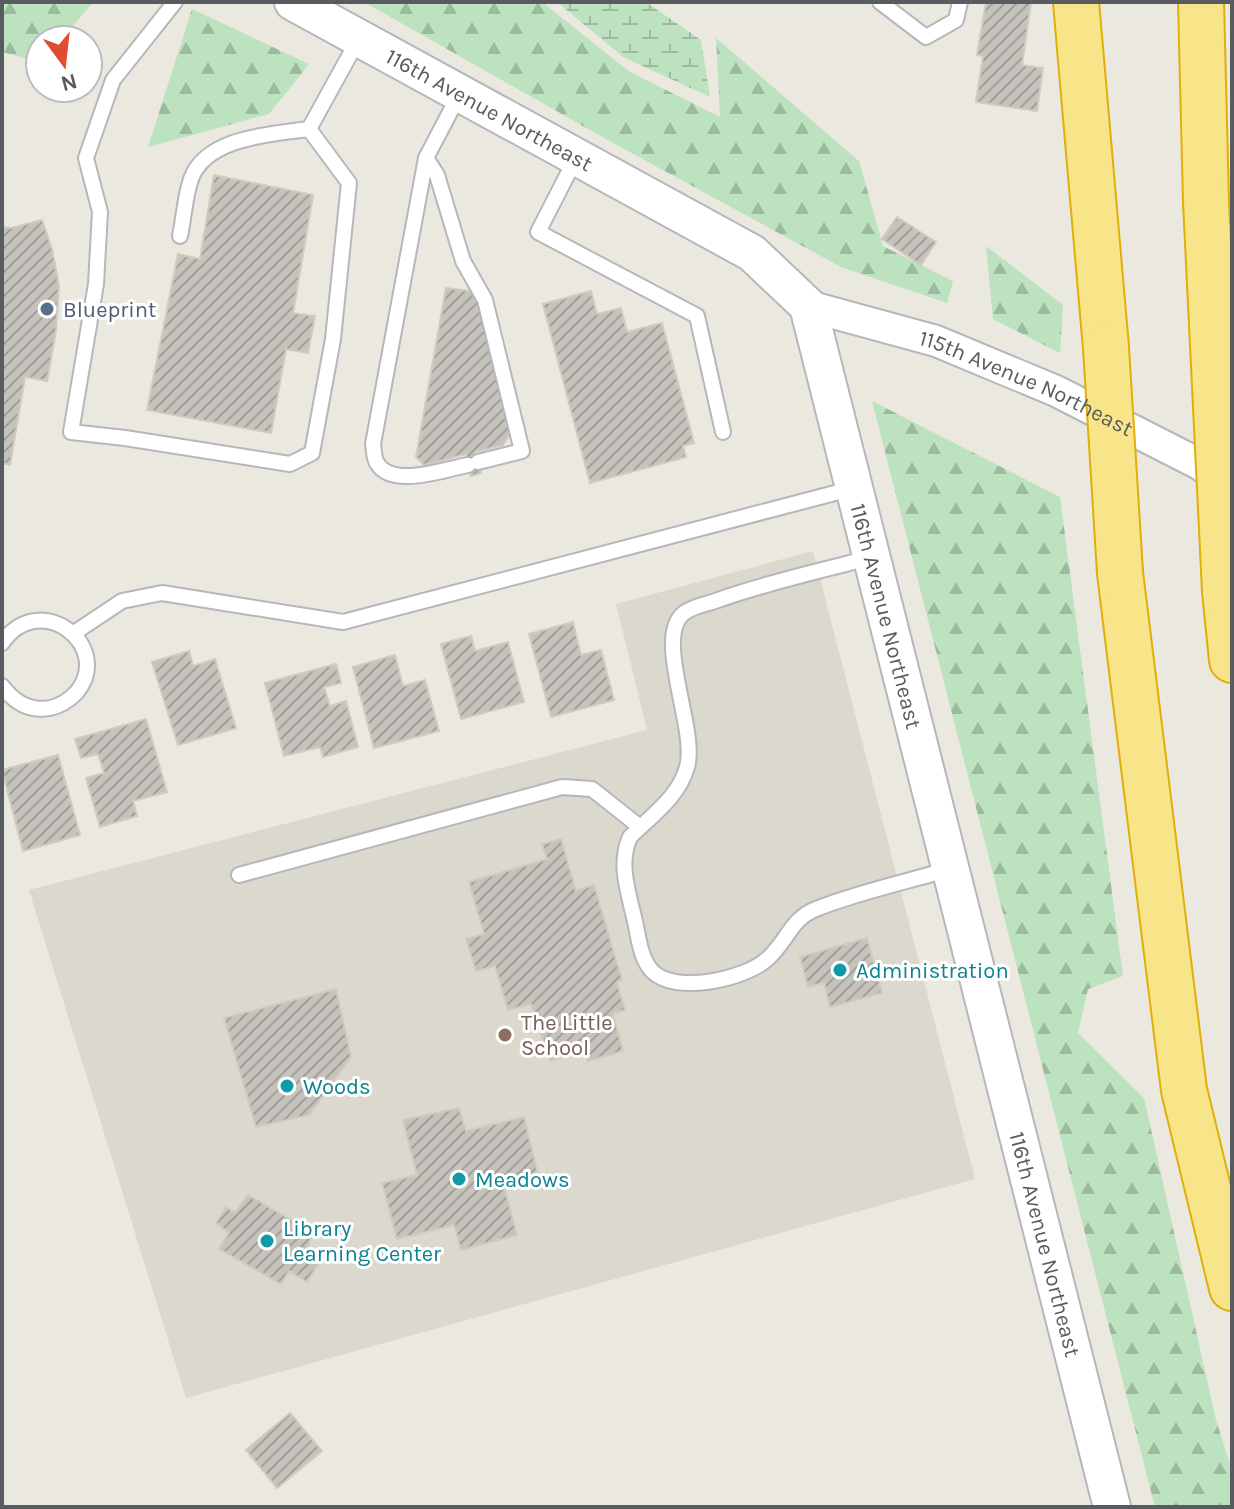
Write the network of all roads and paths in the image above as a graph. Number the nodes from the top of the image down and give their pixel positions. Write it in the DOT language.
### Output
graph roads {
  1 [pos="175,2"];
  2 [pos="293,2"];
  3 [pos="880,2"];
  4 [pos="960,2"];
  5 [pos="1076,2"];
  6 [pos="1101,2"];
  7 [pos="1201,2"];
  8 [pos="359,39"];
  9 [pos="459,95"];
  10 [pos="1095,113"];
  11 [pos="309,129"];
  12 [pos="426,158"];
  13 [pos="576,158"];
  14 [pos="180,236"];
  15 [pos="808,306"];
  16 [pos="723,432"];
  17 [pos="1232,487"];
  18 [pos="854,488"];
  19 [pos="872,557"];
  20 [pos="74,633"];
  21 [pos="2,643"];
  22 [pos="1232,660"];
  23 [pos="2,686"];
  24 [pos="640,827"];
  25 [pos="951,869"];
  26 [pos="239,875"];
  27 [pos="1232,1288"];
  28 [pos="1112,1507"];
  1 -- 11 [label="lane"];
  2 -- 8 [label="street, 116th Avenue Northeast"];
  3 -- 4 [label="lane"];
  5 -- 10 [label="highway"];
  6 -- 10 [label="highway"];
  7 -- 22 [label="highway, bridge"];
  8 -- 9 [label="street, 116th Avenue Northeast"];
  8 -- 11 [label="lane"];
  9 -- 12 [label="lane"];
  9 -- 13 [label="street, 116th Avenue Northeast"];
  10 -- 27 [label="highway, bridge"];
  11 -- 14 [label="lane"];
  12 -- 12 [label="lane"];
  13 -- 15 [label="street, 116th Avenue Northeast"];
  13 -- 16 [label="lane"];
  15 -- 17 [label="street, 115th Avenue Northeast"];
  15 -- 18 [label="street, 116th Avenue Northeast"];
  18 -- 19 [label="street, 116th Avenue Northeast"];
  18 -- 20 [label="lane"];
  19 -- 24 [label="lane"];
  19 -- 25 [label="street, 116th Avenue Northeast"];
  20 -- 21 [label="lane"];
  20 -- 23 [label="lane"];
  24 -- 25 [label="lane"];
  24 -- 26 [label="lane"];
  25 -- 28 [label="street, 116th Avenue Northeast"];
}
